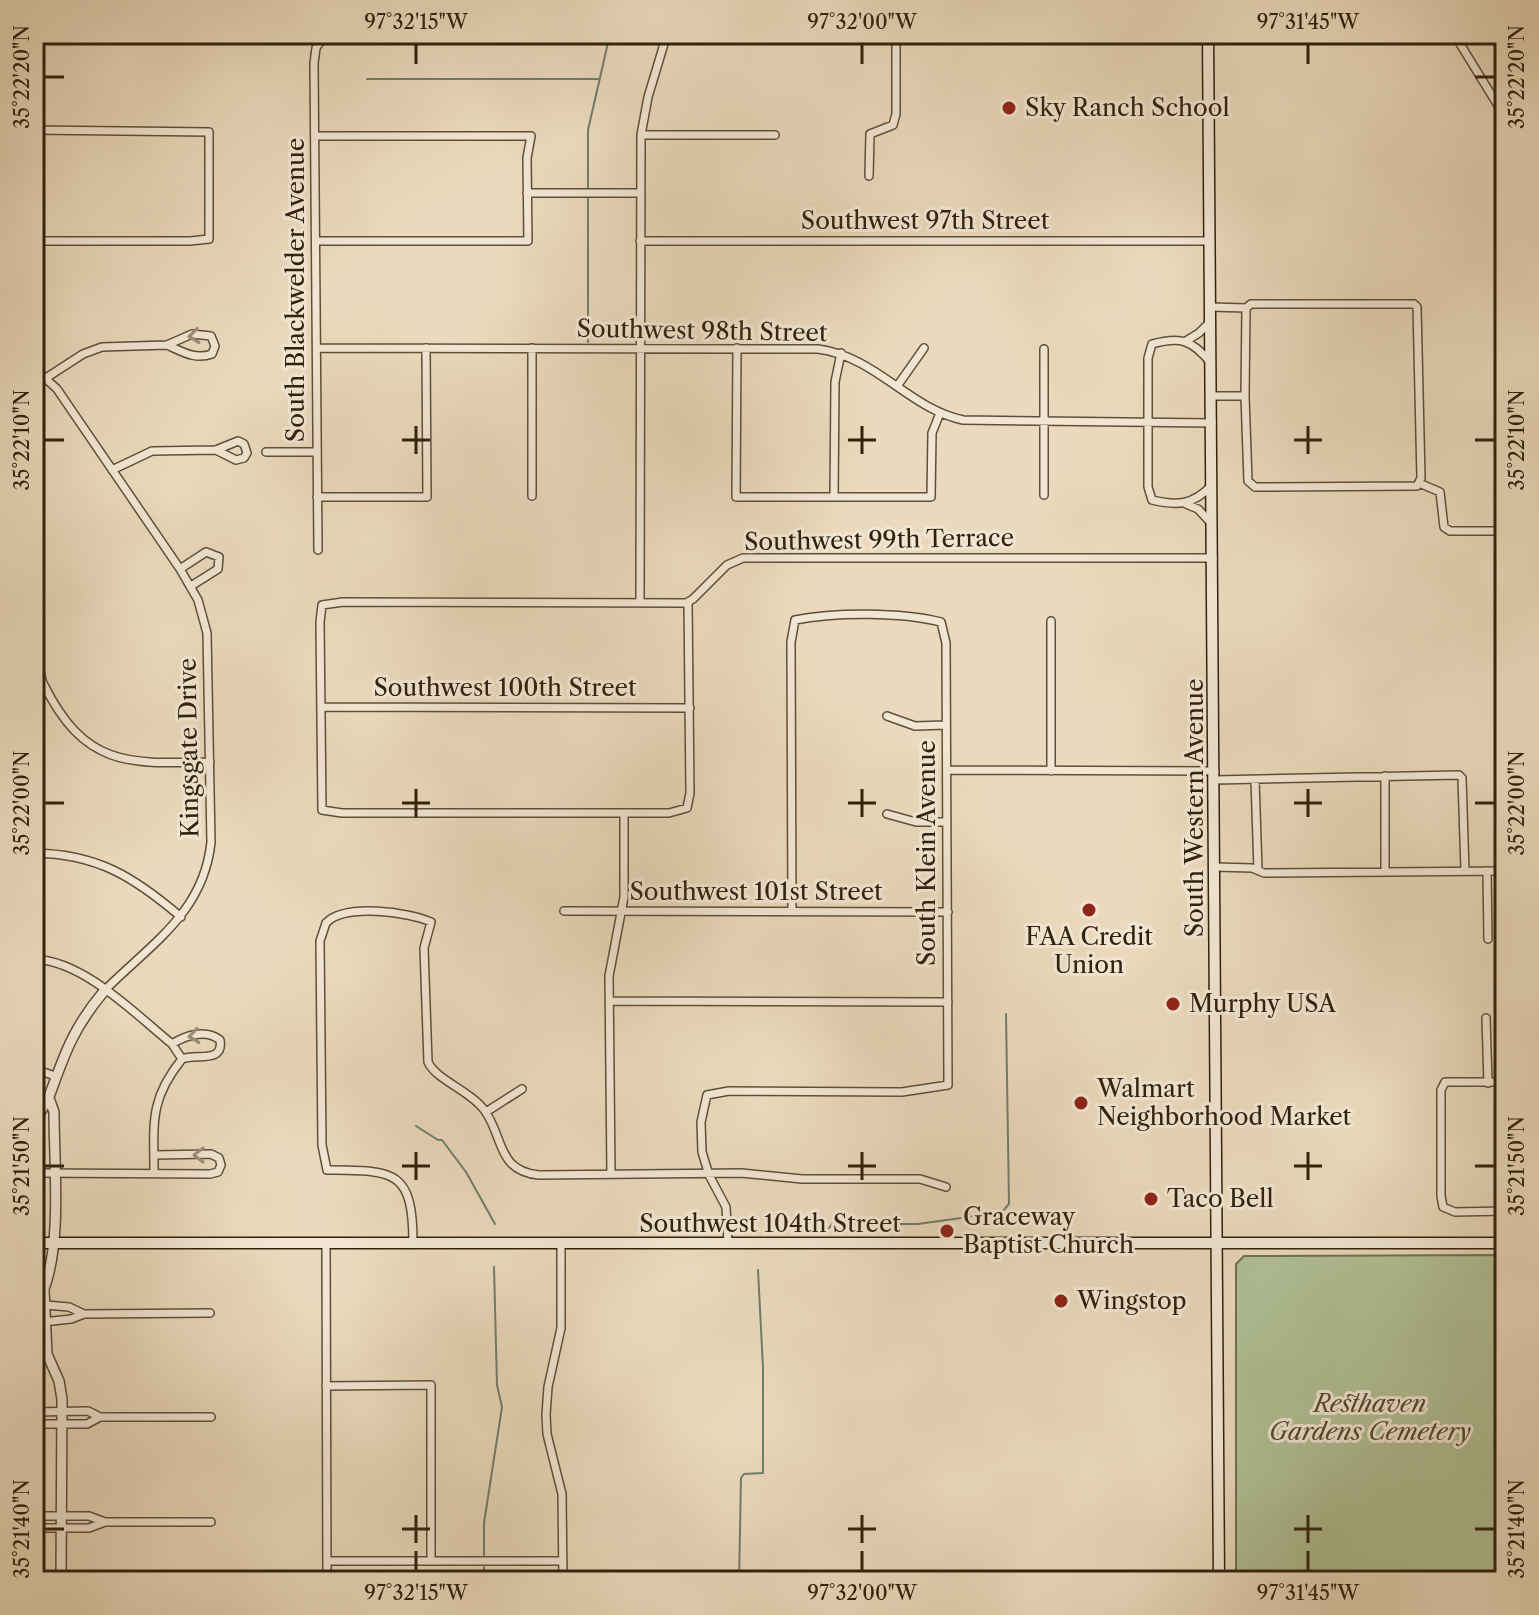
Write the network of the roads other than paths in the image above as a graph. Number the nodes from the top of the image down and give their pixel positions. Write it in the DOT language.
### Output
graph roads {
  1 [pos="325,34"];
  2 [pos="667,34"];
  3 [pos="896,34"];
  4 [pos="1208,34"];
  5 [pos="1454,34"];
  6 [pos="1505,117"];
  7 [pos="34,130"];
  8 [pos="641,135"];
  9 [pos="775,135"];
  10 [pos="315,136"];
  11 [pos="869,176"];
  12 [pos="527,193"];
  13 [pos="640,193"];
  14 [pos="34,241"];
  15 [pos="316,241"];
  16 [pos="640,241"];
  17 [pos="1210,241"];
  18 [pos="1211,307"];
  19 [pos="1246,308"];
  20 [pos="1211,320"];
  21 [pos="1186,341"];
  22 [pos="167,345"];
  23 [pos="317,348"];
  24 [pos="426,348"];
  25 [pos="532,348"];
  26 [pos="640,348"];
  27 [pos="737,348"];
  28 [pos="924,348"];
  29 [pos="1044,349"];
  30 [pos="841,353"];
  31 [pos="1505,360"];
  32 [pos="1211,364"];
  33 [pos="34,368"];
  34 [pos="1505,369"];
  35 [pos="46,378"];
  36 [pos="898,385"];
  37 [pos="1212,396"];
  38 [pos="1245,396"];
  39 [pos="940,413"];
  40 [pos="1044,422"];
  41 [pos="1148,422"];
  42 [pos="1212,423"];
  43 [pos="216,450"];
  44 [pos="266,452"];
  45 [pos="317,452"];
  46 [pos="112,470"];
  47 [pos="1419,483"];
  48 [pos="1213,484"];
  49 [pos="1044,495"];
  50 [pos="532,496"];
  51 [pos="317,497"];
  52 [pos="834,497"];
  53 [pos="1186,504"];
  54 [pos="1213,526"];
  55 [pos="1505,531"];
  56 [pos="318,550"];
  57 [pos="1213,558"];
  58 [pos="180,569"];
  59 [pos="191,586"];
  60 [pos="640,602"];
  61 [pos="688,602"];
  62 [pos="1051,621"];
  63 [pos="34,650"];
  64 [pos="34,677"];
  65 [pos="42,682"];
  66 [pos="321,707"];
  67 [pos="690,708"];
  68 [pos="887,716"];
  69 [pos="946,725"];
  70 [pos="210,762"];
  71 [pos="947,770"];
  72 [pos="1051,771"];
  73 [pos="1215,775"];
  74 [pos="1385,776"];
  75 [pos="1255,780"];
  76 [pos="624,813"];
  77 [pos="887,814"];
  78 [pos="947,822"];
  79 [pos="34,853"];
  80 [pos="1215,867"];
  81 [pos="1258,870"];
  82 [pos="1465,871"];
  83 [pos="1487,871"];
  84 [pos="1505,871"];
  85 [pos="1385,872"];
  86 [pos="564,911"];
  87 [pos="622,912"];
  88 [pos="792,912"];
  89 [pos="948,912"];
  90 [pos="181,917"];
  91 [pos="1488,939"];
  92 [pos="34,959"];
  93 [pos="105,990"];
  94 [pos="610,1001"];
  95 [pos="948,1002"];
  96 [pos="1486,1018"];
  97 [pos="172,1044"];
  98 [pos="182,1059"];
  99 [pos="34,1069"];
  100 [pos="55,1076"];
  101 [pos="1505,1082"];
  102 [pos="1488,1083"];
  103 [pos="522,1089"];
  104 [pos="49,1098"];
  105 [pos="486,1112"];
  106 [pos="34,1127"];
  107 [pos="154,1155"];
  108 [pos="34,1173"];
  109 [pos="54,1173"];
  110 [pos="154,1173"];
  111 [pos="611,1174"];
  112 [pos="709,1175"];
  113 [pos="946,1187"];
  114 [pos="1505,1211"];
  115 [pos="52,1243"];
  116 [pos="326,1243"];
  117 [pos="413,1243"];
  118 [pos="1505,1243"];
  119 [pos="34,1244"];
  120 [pos="561,1244"];
  121 [pos="728,1244"];
  122 [pos="1218,1245"];
  123 [pos="44,1289"];
  124 [pos="39,1304"];
  125 [pos="210,1313"];
  126 [pos="84,1314"];
  127 [pos="39,1322"];
  128 [pos="326,1386"];
  129 [pos="61,1411"];
  130 [pos="34,1412"];
  131 [pos="100,1417"];
  132 [pos="211,1417"];
  133 [pos="34,1424"];
  134 [pos="61,1425"];
  135 [pos="61,1515"];
  136 [pos="34,1516"];
  137 [pos="105,1522"];
  138 [pos="211,1522"];
  139 [pos="34,1528"];
  140 [pos="61,1528"];
  141 [pos="327,1561"];
  142 [pos="431,1561"];
  143 [pos="563,1561"];
  144 [pos="61,1581"];
  145 [pos="327,1581"];
  146 [pos="563,1581"];
  147 [pos="1219,1581"];
  1 -- 10 [label="street, South Blackwelder Avenue"];
  2 -- 8 [label="street"];
  3 -- 11 [label="street"];
  4 -- 17 [label="main road, South Western Avenue"];
  5 -- 6 [label="street"];
  7 -- 14 [label="street"];
  8 -- 9 [label="street"];
  8 -- 13 [label="street"];
  10 -- 12 [label="street"];
  10 -- 15 [label="street, South Blackwelder Avenue"];
  12 -- 13 [label="street"];
  12 -- 15 [label="street"];
  13 -- 16 [label="street"];
  15 -- 23 [label="street, South Blackwelder Avenue"];
  16 -- 17 [label="street, Southwest 97th Street"];
  16 -- 26 [label="street"];
  17 -- 18 [label="main road, South Western Avenue"];
  18 -- 19 [label="street"];
  18 -- 20 [label="main road, South Western Avenue"];
  19 -- 38 [label="street"];
  19 -- 47 [label="street"];
  20 -- 21 [label="street"];
  20 -- 32 [label="main road, South Western Avenue"];
  21 -- 32 [label="street"];
  21 -- 41 [label="street"];
  22 -- 22 [label="street, one-way"];
  22 -- 35 [label="street"];
  23 -- 24 [label="street, Southwest 98th Street"];
  23 -- 45 [label="street, South Blackwelder Avenue"];
  24 -- 25 [label="street, Southwest 98th Street"];
  24 -- 51 [label="street"];
  25 -- 26 [label="street, Southwest 98th Street"];
  25 -- 50 [label="street"];
  26 -- 27 [label="street, Southwest 98th Street"];
  26 -- 60 [label="street"];
  27 -- 30 [label="street, Southwest 98th Street"];
  27 -- 52 [label="street"];
  28 -- 36 [label="street"];
  29 -- 40 [label="street"];
  30 -- 36 [label="street, Southwest 98th Street"];
  30 -- 52 [label="street"];
  31 -- 34 [label="street"];
  32 -- 37 [label="main road, South Western Avenue"];
  33 -- 35 [label="street, Kingsgate Drive"];
  35 -- 46 [label="street, Kingsgate Drive"];
  36 -- 39 [label="street, Southwest 98th Street"];
  37 -- 38 [label="street"];
  37 -- 42 [label="main road, South Western Avenue"];
  38 -- 47 [label="street"];
  39 -- 40 [label="street, Southwest 98th Street"];
  39 -- 52 [label="street"];
  40 -- 41 [label="street, Southwest 98th Street"];
  40 -- 49 [label="street"];
  41 -- 42 [label="street, Southwest 98th Street"];
  41 -- 53 [label="street"];
  42 -- 48 [label="main road, South Western Avenue"];
  43 -- 46 [label="street"];
  44 -- 45 [label="street"];
  45 -- 51 [label="street, South Blackwelder Avenue"];
  46 -- 58 [label="street, Kingsgate Drive"];
  47 -- 55 [label="street"];
  48 -- 53 [label="street"];
  48 -- 54 [label="main road, South Western Avenue"];
  51 -- 56 [label="street, South Blackwelder Avenue"];
  53 -- 54 [label="street"];
  54 -- 57 [label="main road, South Western Avenue"];
  57 -- 61 [label="street, Southwest 99th Terrace"];
  57 -- 73 [label="main road, South Western Avenue"];
  58 -- 59 [label="street, Kingsgate Drive"];
  58 -- 59 [label="street"];
  59 -- 70 [label="street, Kingsgate Drive"];
  60 -- 61 [label="street"];
  60 -- 66 [label="street"];
  61 -- 67 [label="street"];
  62 -- 72 [label="street"];
  63 -- 65 [label="street"];
  64 -- 65 [label="street"];
  65 -- 70 [label="street"];
  66 -- 67 [label="street, Southwest 100th Street"];
  66 -- 76 [label="street"];
  67 -- 76 [label="street"];
  68 -- 69 [label="street"];
  69 -- 71 [label="street, South Klein Avenue"];
  69 -- 88 [label="street, South Klein Avenue"];
  70 -- 90 [label="street, Kingsgate Drive"];
  71 -- 72 [label="street"];
  71 -- 78 [label="street, South Klein Avenue"];
  72 -- 73 [label="street"];
  73 -- 75 [label="street"];
  73 -- 80 [label="main road, South Western Avenue"];
  74 -- 75 [label="street"];
  74 -- 82 [label="street"];
  74 -- 85 [label="street"];
  75 -- 81 [label="street"];
  76 -- 87 [label="street"];
  77 -- 78 [label="street"];
  78 -- 89 [label="street, South Klein Avenue"];
  79 -- 90 [label="street"];
  80 -- 81 [label="street"];
  80 -- 122 [label="main road, South Western Avenue"];
  81 -- 85 [label="street"];
  82 -- 83 [label="street"];
  82 -- 85 [label="street"];
  83 -- 84 [label="street"];
  83 -- 91 [label="street"];
  86 -- 87 [label="street, Southwest 101st Street"];
  87 -- 88 [label="street, Southwest 101st Street"];
  87 -- 94 [label="street"];
  88 -- 89 [label="street, Southwest 101st Street"];
  89 -- 95 [label="street, South Klein Avenue"];
  90 -- 93 [label="street, Kingsgate Drive"];
  92 -- 93 [label="street"];
  93 -- 97 [label="street"];
  93 -- 100 [label="street, Kingsgate Drive"];
  94 -- 95 [label="street"];
  94 -- 111 [label="street"];
  95 -- 112 [label="street, South Klein Avenue"];
  96 -- 102 [label="street"];
  97 -- 98 [label="street"];
  98 -- 97 [label="street, one-way"];
  98 -- 107 [label="street"];
  99 -- 100 [label="street"];
  100 -- 104 [label="street, Kingsgate Drive"];
  101 -- 102 [label="street"];
  102 -- 114 [label="street"];
  103 -- 105 [label="street"];
  104 -- 106 [label="street, Kingsgate Drive"];
  104 -- 109 [label="street, Kingsgate Drive"];
  105 -- 111 [label="street"];
  105 -- 117 [label="street"];
  107 -- 110 [label="street"];
  110 -- 107 [label="street, one-way"];
  108 -- 109 [label="street"];
  109 -- 110 [label="street"];
  109 -- 115 [label="street, Kingsgate Drive"];
  111 -- 112 [label="street"];
  112 -- 113 [label="street"];
  112 -- 121 [label="street"];
  115 -- 116 [label="main road, Southwest 104th Street"];
  115 -- 119 [label="main road, Southwest 104th Street"];
  115 -- 123 [label="street, Kingsgate Drive"];
  116 -- 117 [label="main road, Southwest 104th Street"];
  116 -- 128 [label="street"];
  117 -- 120 [label="main road, Southwest 104th Street"];
  118 -- 122 [label="main road, Southwest 104th Street"];
  119 -- 123 [label="street, Kingsgate Drive"];
  120 -- 121 [label="main road, Southwest 104th Street"];
  120 -- 143 [label="street"];
  121 -- 122 [label="main road, Southwest 104th Street"];
  122 -- 147 [label="main road, South Western Avenue"];
  123 -- 124 [label="street, Kingsgate Drive"];
  124 -- 126 [label="street"];
  124 -- 127 [label="street, Kingsgate Drive"];
  125 -- 126 [label="street"];
  126 -- 127 [label="street"];
  127 -- 129 [label="street, Kingsgate Drive"];
  128 -- 141 [label="street"];
  128 -- 142 [label="street"];
  129 -- 130 [label="street"];
  129 -- 131 [label="street"];
  129 -- 134 [label="street, Kingsgate Drive"];
  131 -- 132 [label="street"];
  131 -- 134 [label="street"];
  133 -- 134 [label="street"];
  134 -- 135 [label="street, Kingsgate Drive"];
  135 -- 136 [label="street"];
  135 -- 137 [label="street"];
  135 -- 140 [label="street, Kingsgate Drive"];
  137 -- 138 [label="street"];
  137 -- 140 [label="street"];
  139 -- 140 [label="street"];
  140 -- 144 [label="street, Kingsgate Drive"];
  141 -- 142 [label="street"];
  141 -- 145 [label="street"];
  142 -- 143 [label="street"];
  143 -- 146 [label="street"];
}
